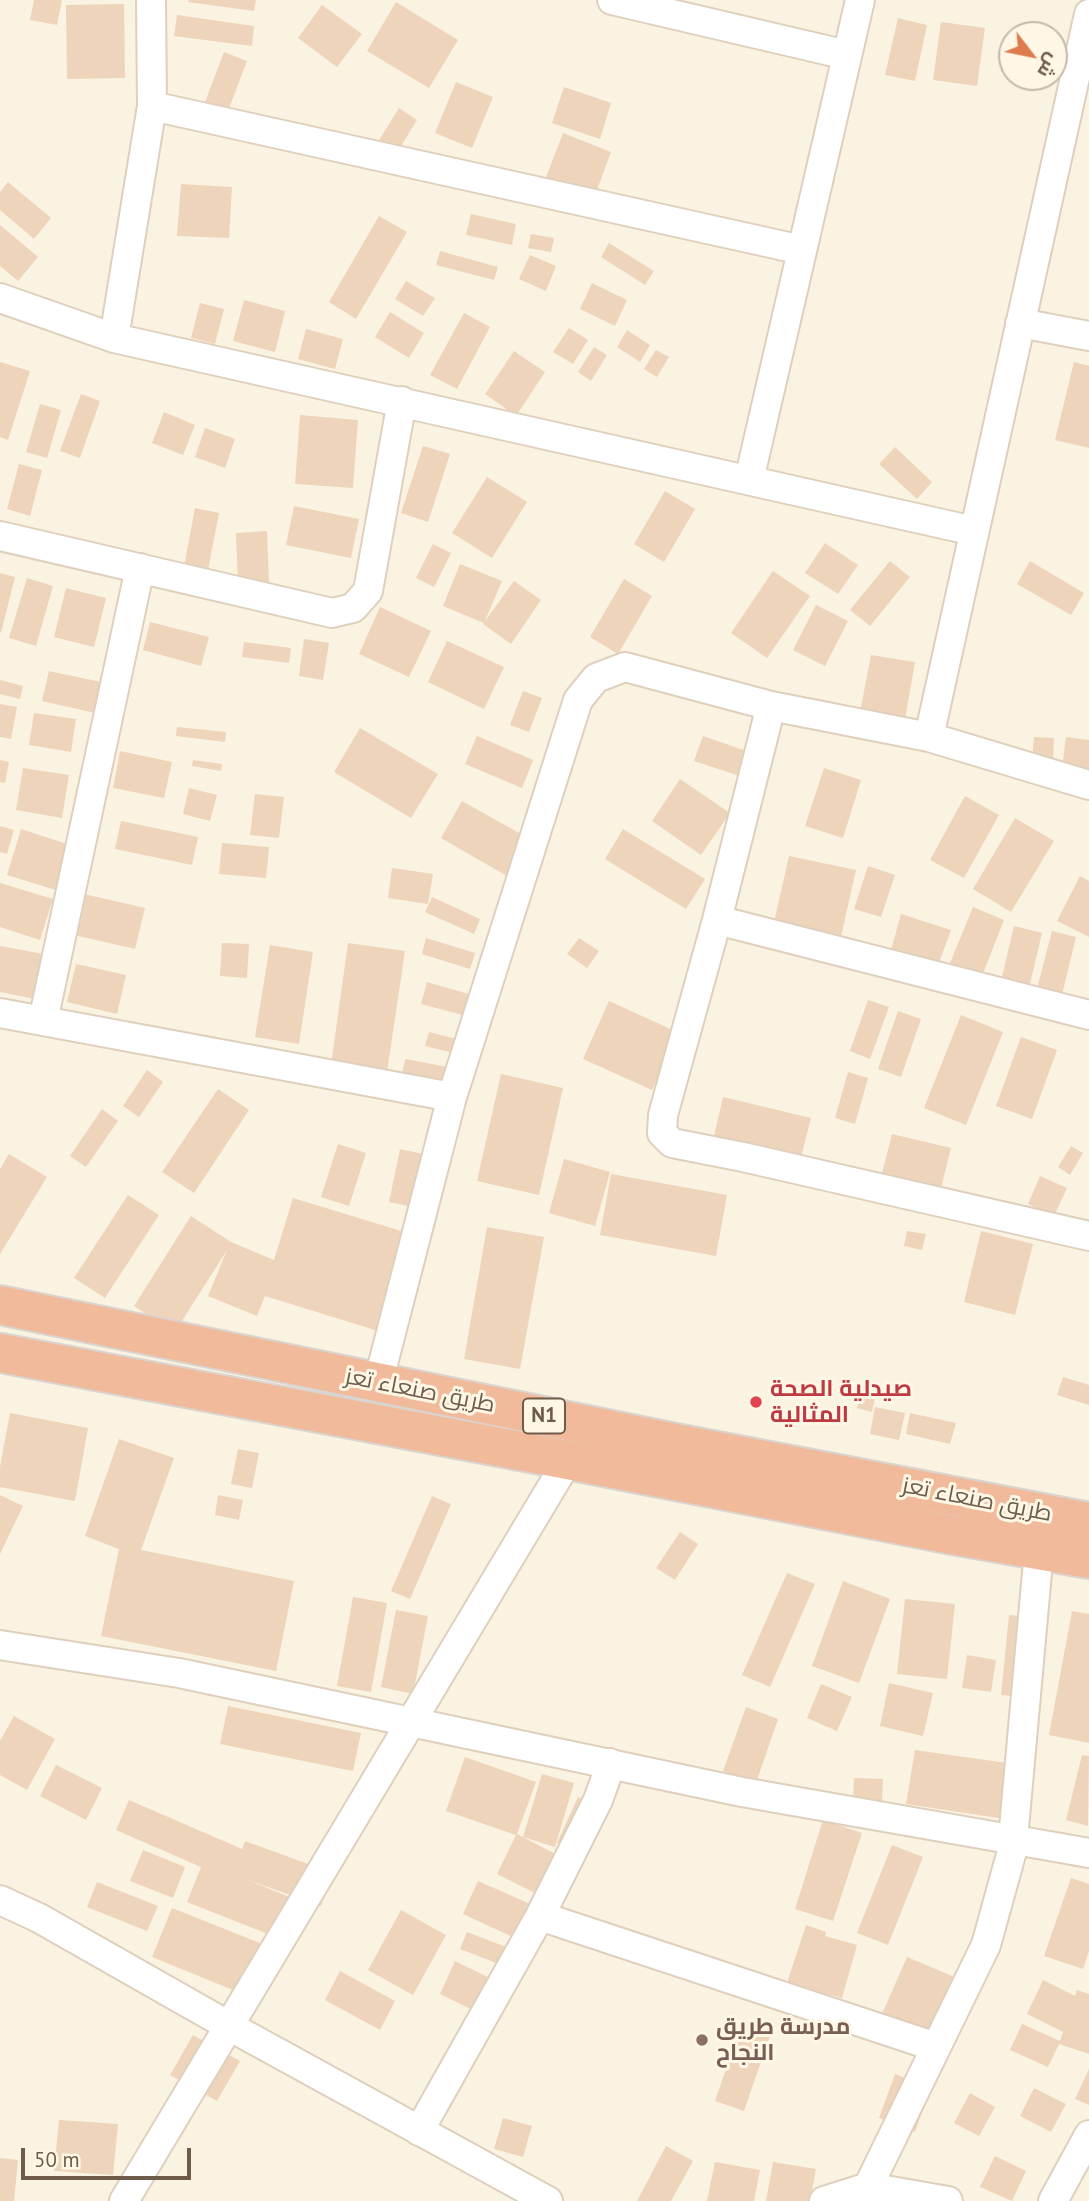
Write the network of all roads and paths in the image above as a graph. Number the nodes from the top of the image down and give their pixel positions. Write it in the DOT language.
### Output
graph roads {
  1 [pos="151,0"];
  2 [pos="612,0"];
  3 [pos="860,0"];
  4 [pos="1089,14"];
  5 [pos="847,55"];
  6 [pos="152,106"];
  7 [pos="802,250"];
  8 [pos="0,298"];
  9 [pos="1020,323"];
  10 [pos="1089,336"];
  11 [pos="114,338"];
  12 [pos="401,401"];
  13 [pos="749,480"];
  14 [pos="974,531"];
  15 [pos="0,536"];
  16 [pos="140,568"];
  17 [pos="771,706"];
  18 [pos="929,737"];
  19 [pos="1089,785"];
  20 [pos="717,920"];
  21 [pos="0,1013"];
  22 [pos="1089,1015"];
  23 [pos="43,1021"];
  24 [pos="452,1097"];
  25 [pos="1089,1236"];
  26 [pos="0,1305"];
  27 [pos="0,1353"];
  28 [pos="378,1382"];
  29 [pos="568,1460"];
  30 [pos="962,1497"];
  31 [pos="1089,1522"];
  32 [pos="952,1535"];
  33 [pos="1039,1550"];
  34 [pos="1089,1559"];
  35 [pos="0,1645"];
  36 [pos="410,1722"];
  37 [pos="611,1764"];
  38 [pos="1015,1840"];
  39 [pos="1089,1853"];
  40 [pos="0,1900"];
  41 [pos="540,1916"];
  42 [pos="229,2026"];
  43 [pos="936,2047"];
  44 [pos="419,2131"];
  45 [pos="1089,2135"];
  46 [pos="868,2188"];
  47 [pos="124,2201"];
  48 [pos="548,2201"];
  49 [pos="824,2201"];
  50 [pos="948,2201"];
  51 [pos="1053,2201"];
  1 -- 6 [label="street"];
  2 -- 5 [label="street"];
  3 -- 5 [label="street"];
  4 -- 9 [label="street"];
  5 -- 7 [label="street"];
  6 -- 7 [label="street"];
  6 -- 11 [label="street"];
  7 -- 13 [label="street"];
  8 -- 11 [label="street"];
  9 -- 10 [label="street"];
  9 -- 14 [label="street"];
  11 -- 12 [label="street"];
  12 -- 13 [label="street"];
  12 -- 16 [label="street"];
  13 -- 14 [label="street"];
  14 -- 18 [label="street"];
  15 -- 16 [label="street"];
  16 -- 23 [label="street"];
  17 -- 18 [label="street"];
  17 -- 20 [label="street"];
  17 -- 24 [label="street"];
  18 -- 19 [label="street"];
  20 -- 22 [label="street"];
  20 -- 25 [label="street"];
  21 -- 23 [label="street"];
  23 -- 24 [label="street"];
  24 -- 28 [label="street"];
  26 -- 28 [label="highway, طريق صنعاء تعز / N1"];
  27 -- 29 [label="highway, طريق صنعاء تعز / N1"];
  28 -- 30 [label="highway, طريق صنعاء تعز / N1"];
  29 -- 32 [label="highway, طريق صنعاء تعز / N1"];
  29 -- 36 [label="street"];
  30 -- 31 [label="highway, طريق صنعاء تعز / N1"];
  30 -- 32 [label="highway"];
  32 -- 33 [label="highway, طريق صنعاء تعز / N1"];
  33 -- 34 [label="highway, طريق صنعاء تعز / N1"];
  33 -- 38 [label="street"];
  35 -- 36 [label="street"];
  36 -- 37 [label="street"];
  36 -- 42 [label="street"];
  37 -- 38 [label="street"];
  37 -- 41 [label="street"];
  38 -- 39 [label="street"];
  38 -- 43 [label="street"];
  40 -- 42 [label="street"];
  41 -- 43 [label="street"];
  41 -- 44 [label="street"];
  42 -- 44 [label="street"];
  42 -- 47 [label="street"];
  43 -- 46 [label="street"];
  44 -- 48 [label="street"];
  45 -- 51 [label="street"];
  46 -- 49 [label="street"];
  46 -- 50 [label="street"];
}
